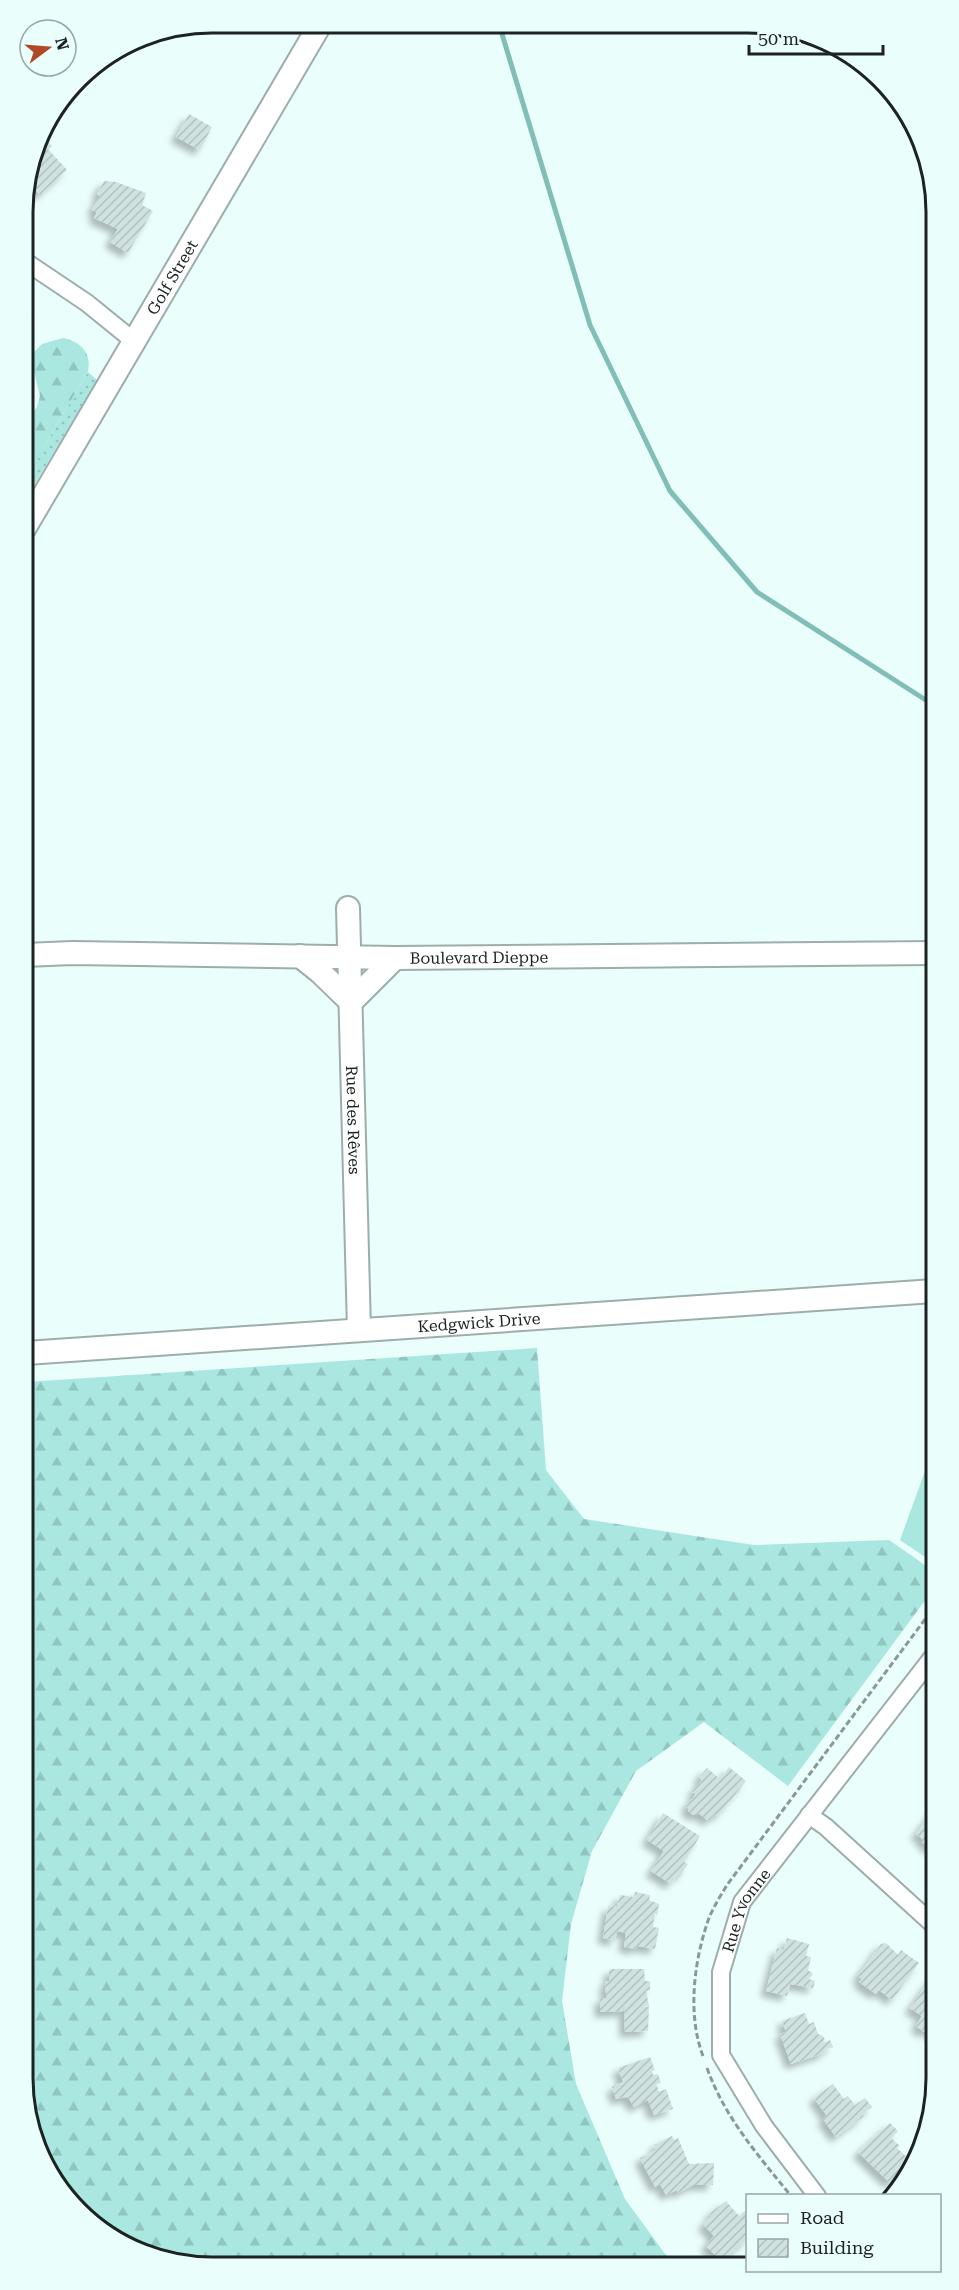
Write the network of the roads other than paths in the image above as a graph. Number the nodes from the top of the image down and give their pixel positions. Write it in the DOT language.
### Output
graph roads {
  1 [pos="315,33"];
  2 [pos="33,267"];
  3 [pos="135,342"];
  4 [pos="33,514"];
  5 [pos="348,908"];
  6 [pos="926,953"];
  7 [pos="33,955"];
  8 [pos="300,956"];
  9 [pos="349,957"];
  10 [pos="395,958"];
  11 [pos="351,1002"];
  12 [pos="926,1292"];
  13 [pos="359,1330"];
  14 [pos="33,1353"];
  15 [pos="926,1666"];
  16 [pos="809,1815"];
  17 [pos="926,1918"];
  18 [pos="815,2194"];
  1 -- 3 [label="street, Golf Street"];
  2 -- 3 [label="street"];
  3 -- 4 [label="street, Golf Street"];
  5 -- 9 [label="street, Rue des Rêves"];
  6 -- 10 [label="street, Boulevard Dieppe"];
  7 -- 8 [label="street, Boulevard Dieppe"];
  8 -- 9 [label="street, Boulevard Dieppe"];
  8 -- 11 [label="street"];
  9 -- 10 [label="street, Boulevard Dieppe"];
  9 -- 11 [label="street, Rue des Rêves"];
  10 -- 11 [label="street"];
  11 -- 13 [label="street, Rue des Rêves"];
  12 -- 13 [label="street, Kedgwick Drive"];
  13 -- 14 [label="street, Kedgwick Drive"];
  15 -- 16 [label="street, Rue Yvonne"];
  16 -- 17 [label="street"];
  16 -- 18 [label="street, Rue Yvonne"];
}
